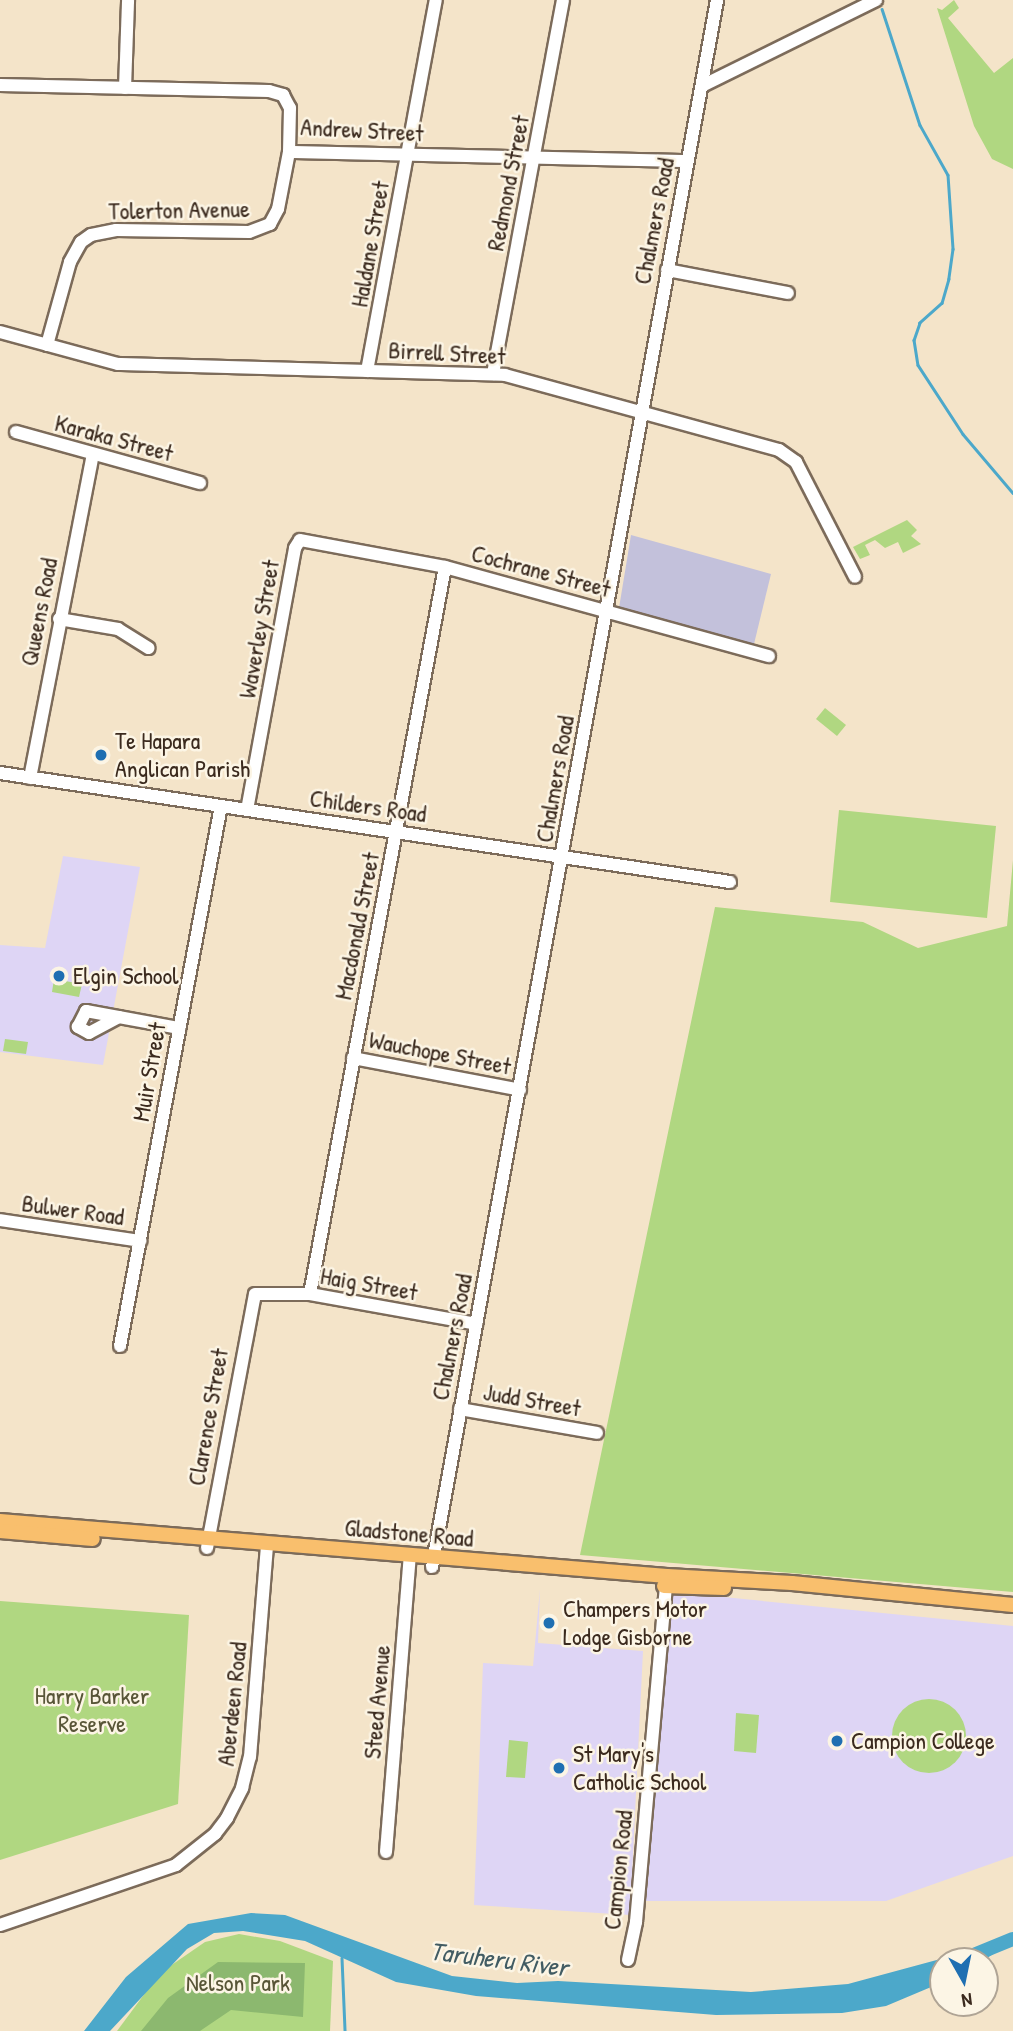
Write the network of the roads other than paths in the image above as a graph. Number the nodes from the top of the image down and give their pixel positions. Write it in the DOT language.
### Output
graph roads {
  1 [pos="128,0"];
  2 [pos="436,0"];
  3 [pos="564,0"];
  4 [pos="717,0"];
  5 [pos="876,0"];
  6 [pos="704,85"];
  7 [pos="0,86"];
  8 [pos="125,88"];
  9 [pos="289,152"];
  10 [pos="407,154"];
  11 [pos="534,157"];
  12 [pos="687,161"];
  13 [pos="667,270"];
  14 [pos="788,293"];
  15 [pos="0,332"];
  16 [pos="47,345"];
  17 [pos="368,371"];
  18 [pos="493,374"];
  19 [pos="640,412"];
  20 [pos="16,432"];
  21 [pos="93,454"];
  22 [pos="200,483"];
  23 [pos="300,540"];
  24 [pos="445,567"];
  25 [pos="855,577"];
  26 [pos="605,610"];
  27 [pos="59,619"];
  28 [pos="148,648"];
  29 [pos="769,656"];
  30 [pos="0,773"];
  31 [pos="30,778"];
  32 [pos="221,806"];
  33 [pos="247,810"];
  34 [pos="396,832"];
  35 [pos="564,856"];
  36 [pos="730,882"];
  37 [pos="119,1017"];
  38 [pos="179,1028"];
  39 [pos="353,1058"];
  40 [pos="520,1090"];
  41 [pos="0,1220"];
  42 [pos="140,1241"];
  43 [pos="255,1294"];
  44 [pos="310,1294"];
  45 [pos="476,1325"];
  46 [pos="120,1346"];
  47 [pos="460,1409"];
  48 [pos="597,1433"];
  49 [pos="0,1521"];
  50 [pos="0,1531"];
  51 [pos="207,1544"];
  52 [pos="267,1548"];
  53 [pos="410,1560"];
  54 [pos="433,1562"];
  55 [pos="666,1581"];
  56 [pos="1013,1605"];
  57 [pos="386,1852"];
  58 [pos="0,1925"];
  59 [pos="628,1960"];
  1 -- 8 [label="street"];
  2 -- 10 [label="street, Haldane Street"];
  3 -- 11 [label="street, Redmond Street"];
  4 -- 6 [label="street, Chalmers Road"];
  5 -- 6 [label="street"];
  6 -- 12 [label="street, Chalmers Road"];
  7 -- 8 [label="street, Andrew Street"];
  8 -- 9 [label="street, Andrew Street"];
  9 -- 10 [label="street, Andrew Street"];
  9 -- 16 [label="street, Tolerton Avenue"];
  10 -- 11 [label="street, Andrew Street"];
  10 -- 17 [label="street, Haldane Street"];
  11 -- 12 [label="street, Andrew Street"];
  11 -- 18 [label="street, Redmond Street"];
  12 -- 13 [label="street, Chalmers Road"];
  13 -- 14 [label="street"];
  13 -- 19 [label="street, Chalmers Road"];
  15 -- 16 [label="street, Birrell Street"];
  16 -- 17 [label="street, Birrell Street"];
  17 -- 18 [label="street, Birrell Street"];
  18 -- 19 [label="street, Birrell Street"];
  19 -- 25 [label="street, Birrell Street"];
  19 -- 26 [label="street, Chalmers Road"];
  20 -- 21 [label="street, Karaka Street"];
  21 -- 22 [label="street, Karaka Street"];
  21 -- 27 [label="street, Queens Road"];
  23 -- 24 [label="street, Cochrane Street"];
  23 -- 33 [label="street, Waverley Street"];
  24 -- 26 [label="street, Cochrane Street"];
  24 -- 34 [label="street, Macdonald Street"];
  26 -- 29 [label="street, Cochrane Street"];
  26 -- 35 [label="street, Chalmers Road"];
  27 -- 28 [label="street"];
  27 -- 31 [label="street, Queens Road"];
  30 -- 31 [label="street, Childers Road"];
  31 -- 32 [label="street, Childers Road"];
  32 -- 33 [label="street, Childers Road"];
  32 -- 38 [label="street, Muir Street"];
  33 -- 34 [label="street, Childers Road"];
  34 -- 35 [label="street, Childers Road"];
  34 -- 39 [label="street, Macdonald Street"];
  35 -- 36 [label="street, Childers Road"];
  35 -- 40 [label="street, Chalmers Road"];
  37 -- 38 [label="street"];
  38 -- 42 [label="street, Muir Street"];
  39 -- 40 [label="street, Wauchope Street"];
  39 -- 44 [label="street, Macdonald Street"];
  40 -- 45 [label="street, Chalmers Road"];
  41 -- 42 [label="street, Bulwer Road"];
  42 -- 46 [label="street, Muir Street"];
  43 -- 44 [label="street, Haig Street"];
  43 -- 51 [label="street, Clarence Street"];
  44 -- 45 [label="street, Haig Street"];
  45 -- 47 [label="street, Chalmers Road"];
  47 -- 48 [label="street, Judd Street"];
  47 -- 54 [label="street, Chalmers Road"];
  49 -- 51 [label="main road, Gladstone Road"];
  50 -- 51 [label="main road, Gladstone Road"];
  51 -- 52 [label="main road, Gladstone Road"];
  52 -- 53 [label="main road, Gladstone Road"];
  52 -- 58 [label="street, Aberdeen Road"];
  53 -- 54 [label="main road, Gladstone Road"];
  53 -- 57 [label="street, Steed Avenue"];
  54 -- 55 [label="main road, Gladstone Road"];
  55 -- 56 [label="main road, Gladstone Road"];
  55 -- 59 [label="street, Campion Road"];
}
